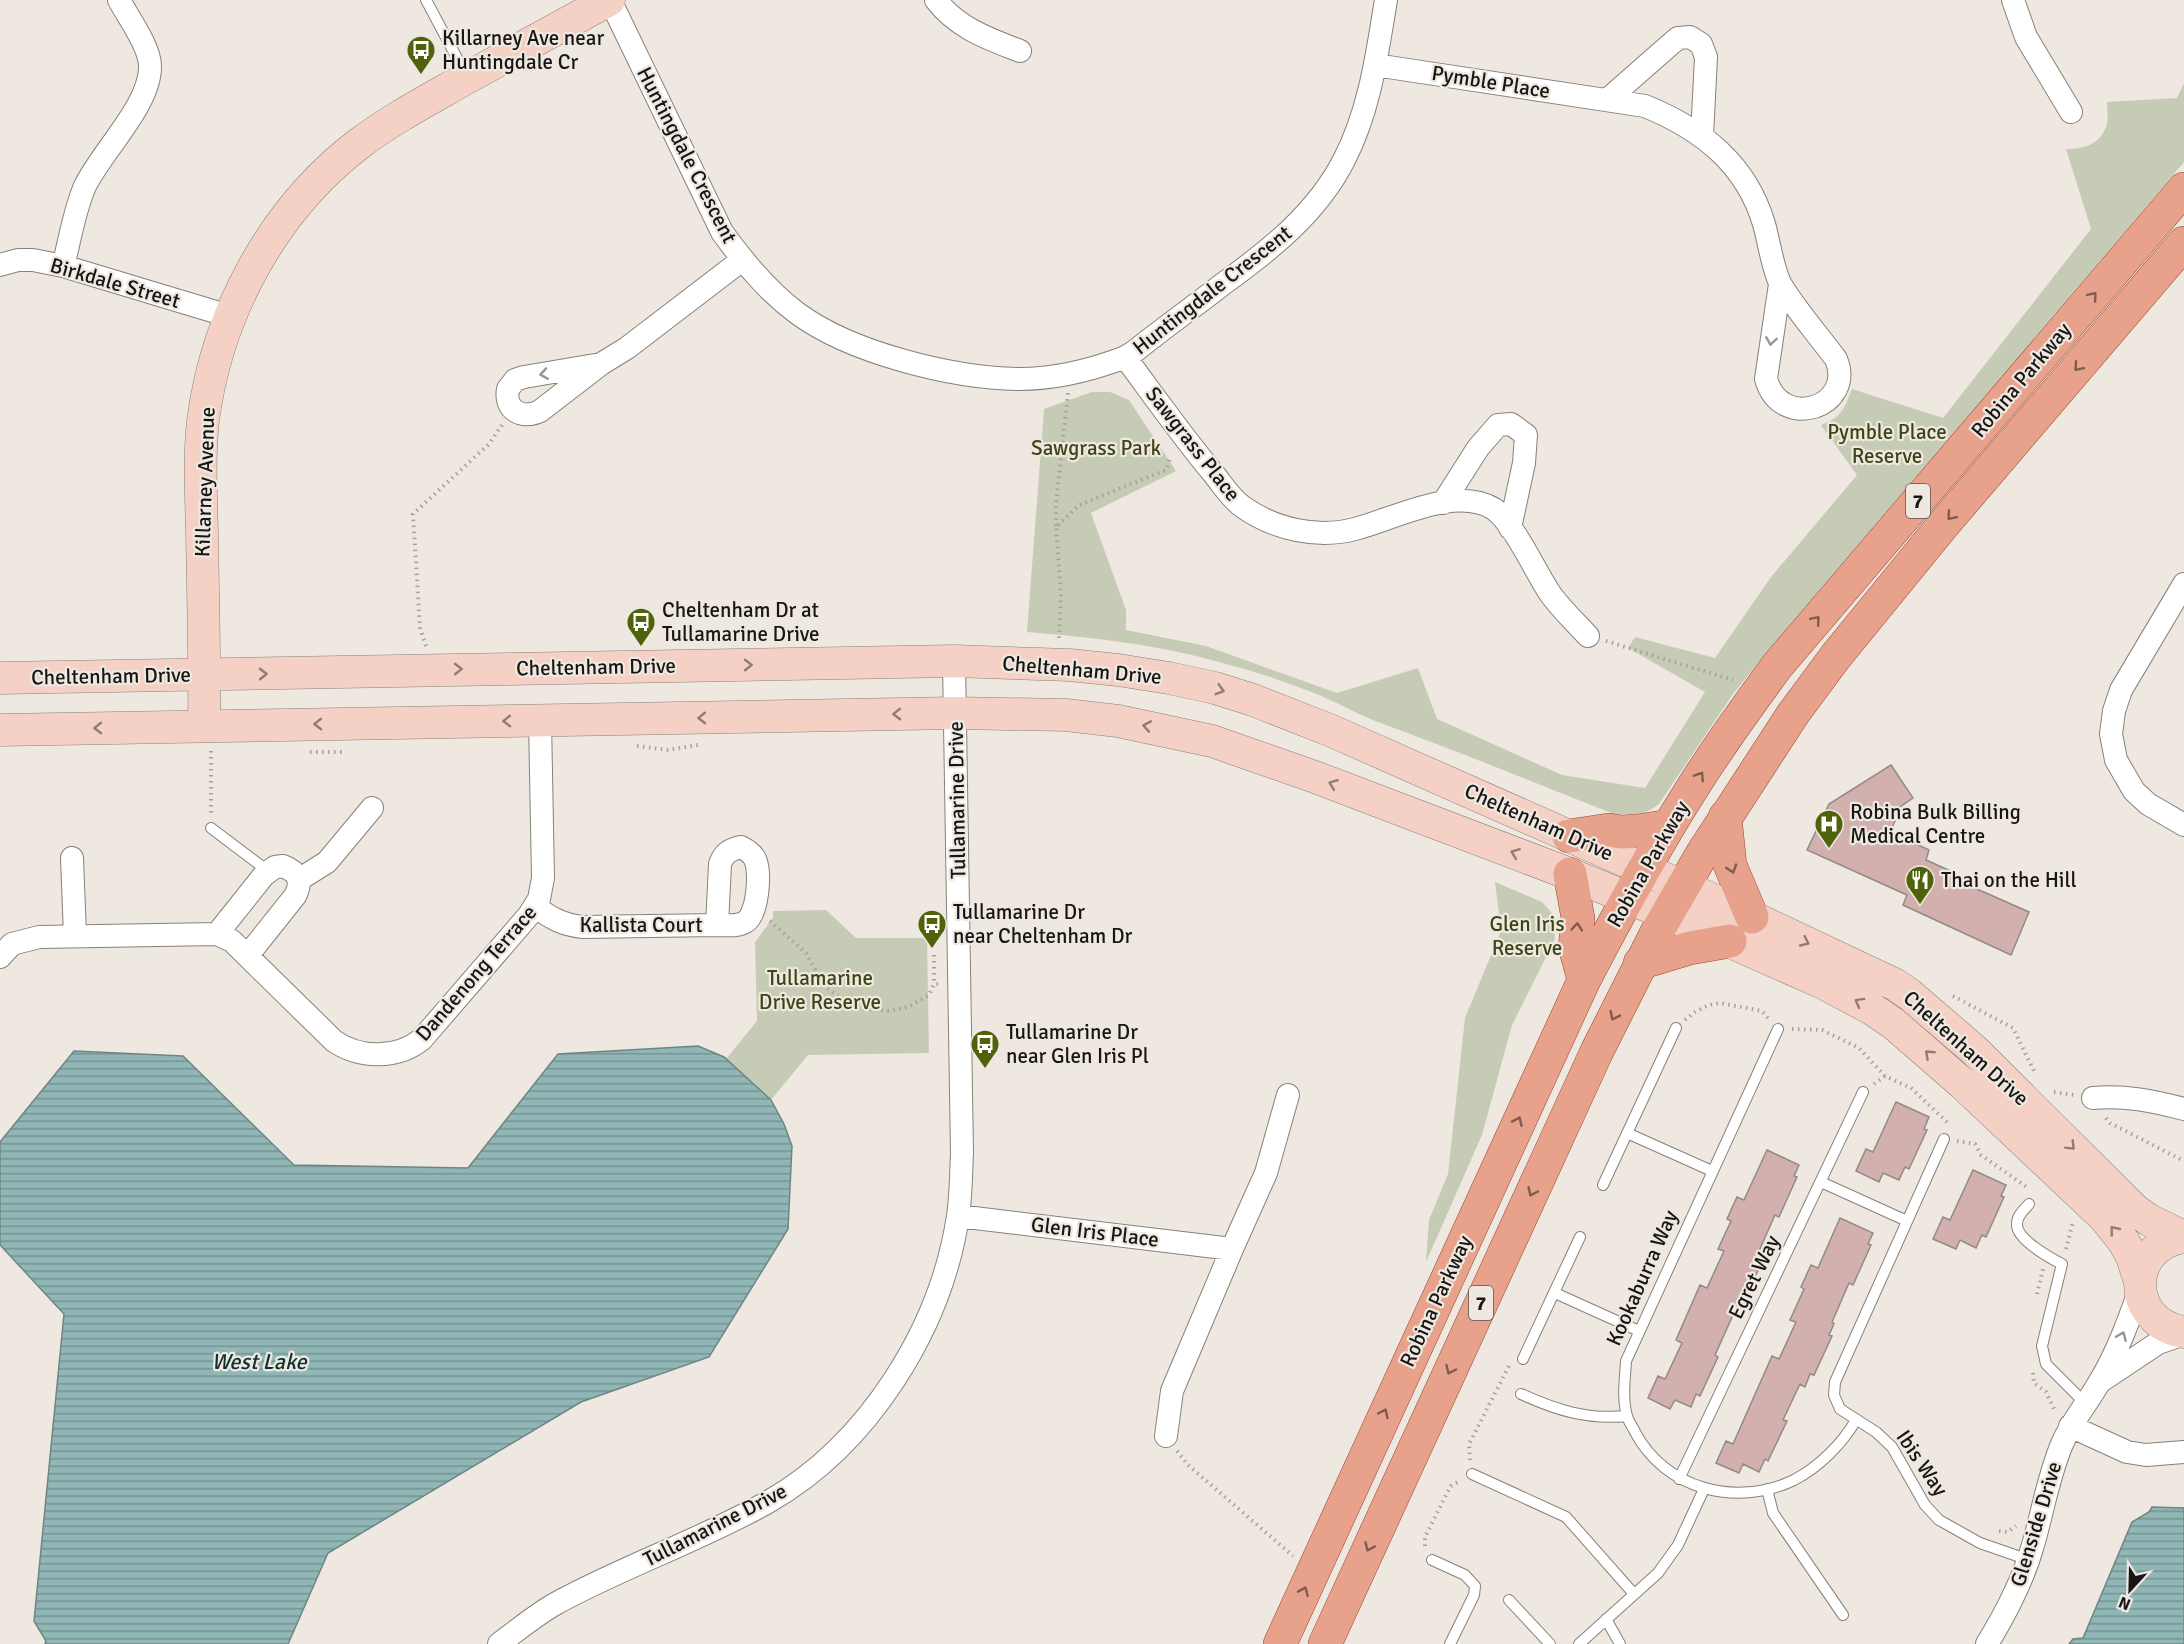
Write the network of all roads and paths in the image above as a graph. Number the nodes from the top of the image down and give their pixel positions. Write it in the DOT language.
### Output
graph roads {
  1 [pos="119,0"];
  2 [pos="426,0"];
  3 [pos="610,0"];
  4 [pos="936,0"];
  5 [pos="1386,0"];
  6 [pos="2013,0"];
  7 [pos="1020,51"];
  8 [pos="1375,65"];
  9 [pos="467,78"];
  10 [pos="1607,100"];
  11 [pos="2071,112"];
  12 [pos="1702,136"];
  13 [pos="2184,189"];
  14 [pos="2184,243"];
  15 [pos="742,260"];
  16 [pos="0,265"];
  17 [pos="63,266"];
  18 [pos="1780,284"];
  19 [pos="230,316"];
  20 [pos="1125,357"];
  21 [pos="601,364"];
  22 [pos="1070,373"];
  23 [pos="512,410"];
  24 [pos="1173,450"];
  25 [pos="1443,503"];
  26 [pos="1056,527"];
  27 [pos="1510,528"];
  28 [pos="2184,584"];
  29 [pos="1588,636"];
  30 [pos="1059,638"];
  31 [pos="426,647"];
  32 [pos="954,661"];
  33 [pos="204,675"];
  34 [pos="0,678"];
  35 [pos="1732,678"];
  36 [pos="955,713"];
  37 [pos="540,720"];
  38 [pos="0,730"];
  39 [pos="207,739"];
  40 [pos="372,808"];
  41 [pos="1725,817"];
  42 [pos="2184,825"];
  43 [pos="1669,826"];
  44 [pos="211,828"];
  45 [pos="1569,836"];
  46 [pos="72,858"];
  47 [pos="1645,868"];
  48 [pos="268,871"];
  49 [pos="1570,874"];
  50 [pos="300,879"];
  51 [pos="1683,886"];
  52 [pos="1628,898"];
  53 [pos="535,906"];
  54 [pos="754,911"];
  55 [pos="1666,914"];
  56 [pos="1752,917"];
  57 [pos="717,925"];
  58 [pos="217,934"];
  59 [pos="75,935"];
  60 [pos="1730,941"];
  61 [pos="4,945"];
  62 [pos="248,955"];
  63 [pos="934,955"];
  64 [pos="1640,963"];
  65 [pos="1584,980"];
  66 [pos="934,984"];
  67 [pos="960,985"];
  68 [pos="1676,1028"];
  69 [pos="1778,1029"];
  70 [pos="1863,1092"];
  71 [pos="1288,1095"];
  72 [pos="2093,1098"];
  73 [pos="2184,1109"];
  74 [pos="1627,1133"];
  75 [pos="1944,1139"];
  76 [pos="1712,1171"];
  77 [pos="1821,1182"];
  78 [pos="1603,1185"];
  79 [pos="2029,1204"];
  80 [pos="958,1216"];
  81 [pos="1907,1221"];
  82 [pos="2081,1224"];
  83 [pos="1580,1237"];
  84 [pos="2184,1237"];
  85 [pos="1232,1248"];
  86 [pos="2048,1257"];
  87 [pos="2062,1264"];
  88 [pos="2140,1285"];
  89 [pos="1555,1293"];
  90 [pos="2036,1296"];
  91 [pos="1639,1331"];
  92 [pos="2184,1333"];
  93 [pos="1523,1359"];
  94 [pos="2033,1371"];
  95 [pos="2100,1382"];
  96 [pos="1521,1394"];
  97 [pos="2085,1403"];
  98 [pos="1627,1416"];
  99 [pos="1856,1420"];
  100 [pos="2061,1423"];
  101 [pos="1166,1436"];
  102 [pos="2184,1452"];
  103 [pos="1472,1474"];
  104 [pos="1678,1479"];
  105 [pos="1704,1489"];
  106 [pos="1767,1489"];
  107 [pos="2019,1519"];
  108 [pos="1989,1528"];
  109 [pos="1432,1560"];
  110 [pos="2029,1560"];
  111 [pos="1312,1572"];
  112 [pos="1634,1594"];
  113 [pos="1509,1600"];
  114 [pos="1843,1615"];
  115 [pos="1606,1619"];
  116 [pos="500,1644"];
  117 [pos="1280,1644"];
  118 [pos="1325,1644"];
  119 [pos="1450,1644"];
  120 [pos="1550,1644"];
  121 [pos="1579,1644"];
  122 [pos="1620,1644"];
  123 [pos="1987,1644"];
  1 -- 17 [label="street"];
  2 -- 9 [label="lane"];
  3 -- 9 [label="main road, Killarney Avenue"];
  3 -- 15 [label="street, Huntingdale Crescent"];
  4 -- 7 [label="street"];
  5 -- 8 [label="street, Huntingdale Crescent"];
  6 -- 11 [label="street"];
  8 -- 10 [label="street, Pymble Place"];
  8 -- 20 [label="street, Huntingdale Crescent"];
  9 -- 19 [label="main road, Killarney Avenue"];
  10 -- 12 [label="street, Pymble Place"];
  10 -- 12 [label="street"];
  12 -- 18 [label="street, Pymble Place"];
  43 -- 13 [label="main road, Robina Parkway / 7, one-way"];
  14 -- 41 [label="main road, Robina Parkway / 7, one-way"];
  15 -- 21 [label="street"];
  15 -- 22 [label="street, Huntingdale Crescent"];
  16 -- 17 [label="street, Birkdale Street"];
  17 -- 19 [label="street, Birkdale Street"];
  18 -- 18 [label="street, Pymble Place, one-way"];
  19 -- 33 [label="main road, Killarney Avenue"];
  20 -- 22 [label="street, Huntingdale Crescent"];
  20 -- 25 [label="street, Sawgrass Place"];
  21 -- 23 [label="street"];
  21 -- 23 [label="street, one-way"];
  22 -- 26 [label="path"];
  23 -- 31 [label="path"];
  24 -- 26 [label="path"];
  25 -- 27 [label="street, Sawgrass Place"];
  25 -- 27 [label="street"];
  26 -- 30 [label="path"];
  27 -- 29 [label="street, Sawgrass Place"];
  28 -- 42 [label="street"];
  29 -- 35 [label="path"];
  33 -- 32 [label="main road, Cheltenham Drive, one-way"];
  32 -- 36 [label="street, Tullamarine Drive"];
  32 -- 45 [label="main road, Cheltenham Drive, one-way"];
  33 -- 34 [label="main road, Cheltenham Drive"];
  33 -- 39 [label="main road, Killarney Avenue"];
  36 -- 37 [label="main road, Cheltenham Drive, one-way"];
  49 -- 36 [label="main road, Cheltenham Drive, one-way"];
  36 -- 67 [label="street, Tullamarine Drive"];
  37 -- 39 [label="main road, Cheltenham Drive, one-way"];
  37 -- 53 [label="street, Dandenong Terrace"];
  39 -- 38 [label="main road, Cheltenham Drive, one-way"];
  39 -- 44 [label="path"];
  40 -- 50 [label="street"];
  41 -- 51 [label="main road, Robina Parkway / 7"];
  41 -- 56 [label="main road, one-way"];
  43 -- 45 [label="main road"];
  43 -- 47 [label="main road, Robina Parkway / 7"];
  44 -- 48 [label="lane"];
  45 -- 47 [label="main road, Cheltenham Drive"];
  46 -- 59 [label="street"];
  47 -- 51 [label="main road, Cheltenham Drive"];
  47 -- 52 [label="main road, Robina Parkway / 7"];
  48 -- 50 [label="street"];
  48 -- 58 [label="street"];
  49 -- 52 [label="main road, Cheltenham Drive"];
  65 -- 49 [label="main road, one-way"];
  50 -- 62 [label="street"];
  51 -- 55 [label="main road, Robina Parkway / 7"];
  51 -- 56 [label="main road, Cheltenham Drive"];
  52 -- 55 [label="main road, Cheltenham Drive"];
  52 -- 65 [label="main road, Robina Parkway / 7"];
  53 -- 57 [label="street, Kallista Court"];
  53 -- 62 [label="street, Dandenong Terrace"];
  54 -- 57 [label="street, Kallista Court"];
  54 -- 57 [label="street, Kallista Court"];
  54 -- 66 [label="path"];
  55 -- 60 [label="main road, Cheltenham Drive"];
  55 -- 64 [label="main road, Robina Parkway / 7"];
  56 -- 84 [label="main road, Cheltenham Drive, one-way"];
  58 -- 59 [label="street"];
  58 -- 62 [label="street, Dandenong Terrace"];
  59 -- 61 [label="street"];
  60 -- 64 [label="main road"];
  88 -- 60 [label="main road, Cheltenham Drive, one-way"];
  63 -- 66 [label="path"];
  64 -- 118 [label="main road, Robina Parkway / 7, one-way"];
  111 -- 65 [label="main road, Robina Parkway / 7, one-way"];
  66 -- 67 [label="path"];
  67 -- 80 [label="street, Tullamarine Drive"];
  68 -- 74 [label="lane"];
  69 -- 76 [label="lane, Kookaburra Way"];
  70 -- 77 [label="lane, Egret Way"];
  71 -- 85 [label="street"];
  72 -- 73 [label="street"];
  74 -- 76 [label="lane"];
  74 -- 78 [label="lane"];
  75 -- 81 [label="lane, Ibis Way"];
  76 -- 91 [label="lane, Kookaburra Way"];
  77 -- 81 [label="lane"];
  77 -- 104 [label="lane, Egret Way"];
  79 -- 86 [label="lane"];
  80 -- 85 [label="street, Glen Iris Place"];
  80 -- 116 [label="street, Tullamarine Drive"];
  81 -- 99 [label="lane, Ibis Way"];
  82 -- 87 [label="path"];
  83 -- 89 [label="lane"];
  84 -- 88 [label="main road"];
  85 -- 101 [label="street"];
  86 -- 87 [label="lane"];
  86 -- 90 [label="path"];
  87 -- 97 [label="lane"];
  88 -- 92 [label="main road, Cheltenham Drive"];
  95 -- 88 [label="street, Glenside Drive, one-way"];
  89 -- 91 [label="lane"];
  89 -- 93 [label="lane"];
  91 -- 98 [label="lane, Kookaburra Way"];
  92 -- 95 [label="street, Glenside Drive"];
  93 -- 103 [label="path"];
  94 -- 100 [label="path"];
  95 -- 97 [label="street, Glenside Drive"];
  96 -- 98 [label="lane"];
  97 -- 100 [label="street, Glenside Drive"];
  98 -- 104 [label="lane, Kookaburra Way"];
  99 -- 106 [label="lane, Kookaburra Way"];
  99 -- 110 [label="lane, Ibis Way"];
  100 -- 102 [label="street"];
  100 -- 110 [label="street, Glenside Drive"];
  101 -- 111 [label="path"];
  103 -- 109 [label="path"];
  103 -- 112 [label="lane"];
  104 -- 105 [label="lane, Kookaburra Way"];
  105 -- 106 [label="lane, Kookaburra Way"];
  105 -- 112 [label="lane"];
  106 -- 114 [label="lane"];
  107 -- 108 [label="path"];
  109 -- 119 [label="lane"];
  110 -- 123 [label="street, Glenside Drive"];
  117 -- 111 [label="main road, Robina Parkway / 7, one-way"];
  112 -- 115 [label="lane"];
  113 -- 120 [label="lane"];
  115 -- 121 [label="lane"];
  115 -- 122 [label="lane"];
}
